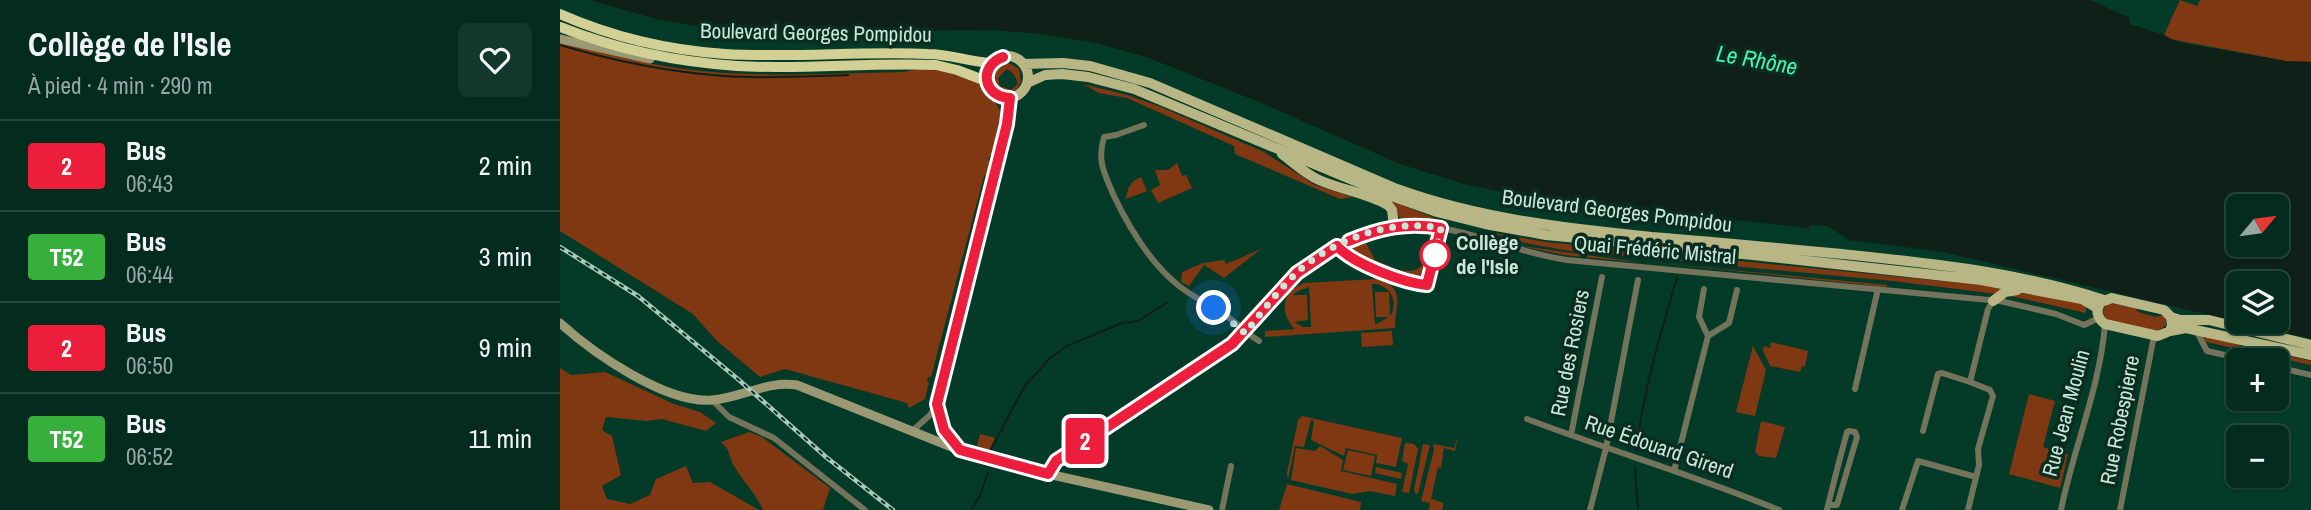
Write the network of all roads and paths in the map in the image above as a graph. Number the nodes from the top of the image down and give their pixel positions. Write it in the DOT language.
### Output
graph roads {
  1 [pos="560,14"];
  2 [pos="560,27"];
  3 [pos="560,39"];
  4 [pos="991,63"];
  5 [pos="1023,64"];
  6 [pos="740,66"];
  7 [pos="986,81"];
  8 [pos="1027,83"];
  9 [pos="1010,98"];
  10 [pos="1144,125"];
  11 [pos="1274,147"];
  12 [pos="1394,226"];
  13 [pos="1602,277"];
  14 [pos="1638,280"];
  15 [pos="1704,289"];
  16 [pos="1878,289"];
  17 [pos="1737,290"];
  18 [pos="2055,295"];
  19 [pos="1993,301"];
  20 [pos="2101,313"];
  21 [pos="2171,317"];
  22 [pos="560,323"];
  23 [pos="2196,330"];
  24 [pos="2170,331"];
  25 [pos="1245,333"];
  26 [pos="1708,336"];
  27 [pos="2154,336"];
  28 [pos="1259,341"];
  29 [pos="2311,345"];
  30 [pos="2226,355"];
  31 [pos="2311,355"];
  32 [pos="2289,370"];
  33 [pos="2311,375"];
  34 [pos="1970,382"];
  35 [pos="1855,389"];
  36 [pos="712,400"];
  37 [pos="937,404"];
  38 [pos="1527,419"];
  39 [pos="1923,431"];
  40 [pos="911,432"];
  41 [pos="1571,435"];
  42 [pos="1606,448"];
  43 [pos="960,450"];
  44 [pos="1231,466"];
  45 [pos="1674,471"];
  46 [pos="1048,474"];
  47 [pos="1976,477"];
  48 [pos="1827,508"];
  49 [pos="865,510"];
  50 [pos="1209,510"];
  51 [pos="1222,510"];
  52 [pos="1590,510"];
  53 [pos="1779,510"];
  54 [pos="1902,510"];
  55 [pos="1968,510"];
  56 [pos="2062,510"];
  57 [pos="2120,510"];
  1 -- 4 [label="highway, Boulevard Georges Pompidou"];
  2 -- 6 [label="highway, Boulevard Georges Pompidou"];
  3 -- 6 [label="main road"];
  4 -- 5 [label="main road"];
  4 -- 7 [label="main road"];
  5 -- 8 [label="main road"];
  5 -- 20 [label="main road, Boulevard Georges Pompidou"];
  6 -- 7 [label="highway, Boulevard Georges Pompidou"];
  7 -- 9 [label="main road"];
  8 -- 9 [label="main road"];
  8 -- 11 [label="main road, Boulevard Georges Pompidou"];
  9 -- 37 [label="street"];
  10 -- 25 [label="street"];
  11 -- 12 [label="main road"];
  11 -- 18 [label="main road, Boulevard Georges Pompidou"];
  12 -- 16 [label="street, Quai Frédéric Mistral"];
  12 -- 25 [label="street, Quai Frédéric Mistral"];
  13 -- 41 [label="street, Rue des Rosiers"];
  14 -- 42 [label="street"];
  15 -- 26 [label="street"];
  16 -- 19 [label="street, Quai Frédéric Mistral"];
  16 -- 35 [label="street"];
  17 -- 26 [label="street"];
  18 -- 19 [label="main road"];
  18 -- 20 [label="main road, Boulevard Georges Pompidou"];
  19 -- 20 [label="street, Quai Frédéric Mistral"];
  19 -- 34 [label="street"];
  20 -- 21 [label="main road, Boulevard Georges Pompidou"];
  20 -- 27 [label="main road, Boulevard Georges Pompidou"];
  20 -- 56 [label="street, Rue Jean Moulin"];
  21 -- 24 [label="main road"];
  21 -- 29 [label="main road, Boulevard Georges Pompidou"];
  22 -- 36 [label="main road"];
  23 -- 24 [label="main road"];
  23 -- 30 [label="street"];
  23 -- 31 [label="main road"];
  24 -- 27 [label="main road"];
  25 -- 28 [label="street"];
  25 -- 46 [label="street, Quai Frédéric Mistral"];
  26 -- 45 [label="street"];
  27 -- 57 [label="street, Rue Robespierre"];
  32 -- 33 [label="street"];
  34 -- 39 [label="street"];
  34 -- 47 [label="street"];
  36 -- 40 [label="main road"];
  36 -- 49 [label="street"];
  37 -- 40 [label="street"];
  37 -- 43 [label="street"];
  38 -- 41 [label="street, Rue Édouard Girerd"];
  40 -- 43 [label="main road"];
  41 -- 42 [label="street, Rue Édouard Girerd"];
  42 -- 45 [label="street, Rue Édouard Girerd"];
  42 -- 52 [label="street"];
  43 -- 46 [label="main road"];
  44 -- 51 [label="street"];
  45 -- 53 [label="street, Rue Édouard Girerd"];
  46 -- 50 [label="main road"];
  47 -- 54 [label="street"];
  47 -- 55 [label="street"];
  48 -- 48 [label="street"];
}
